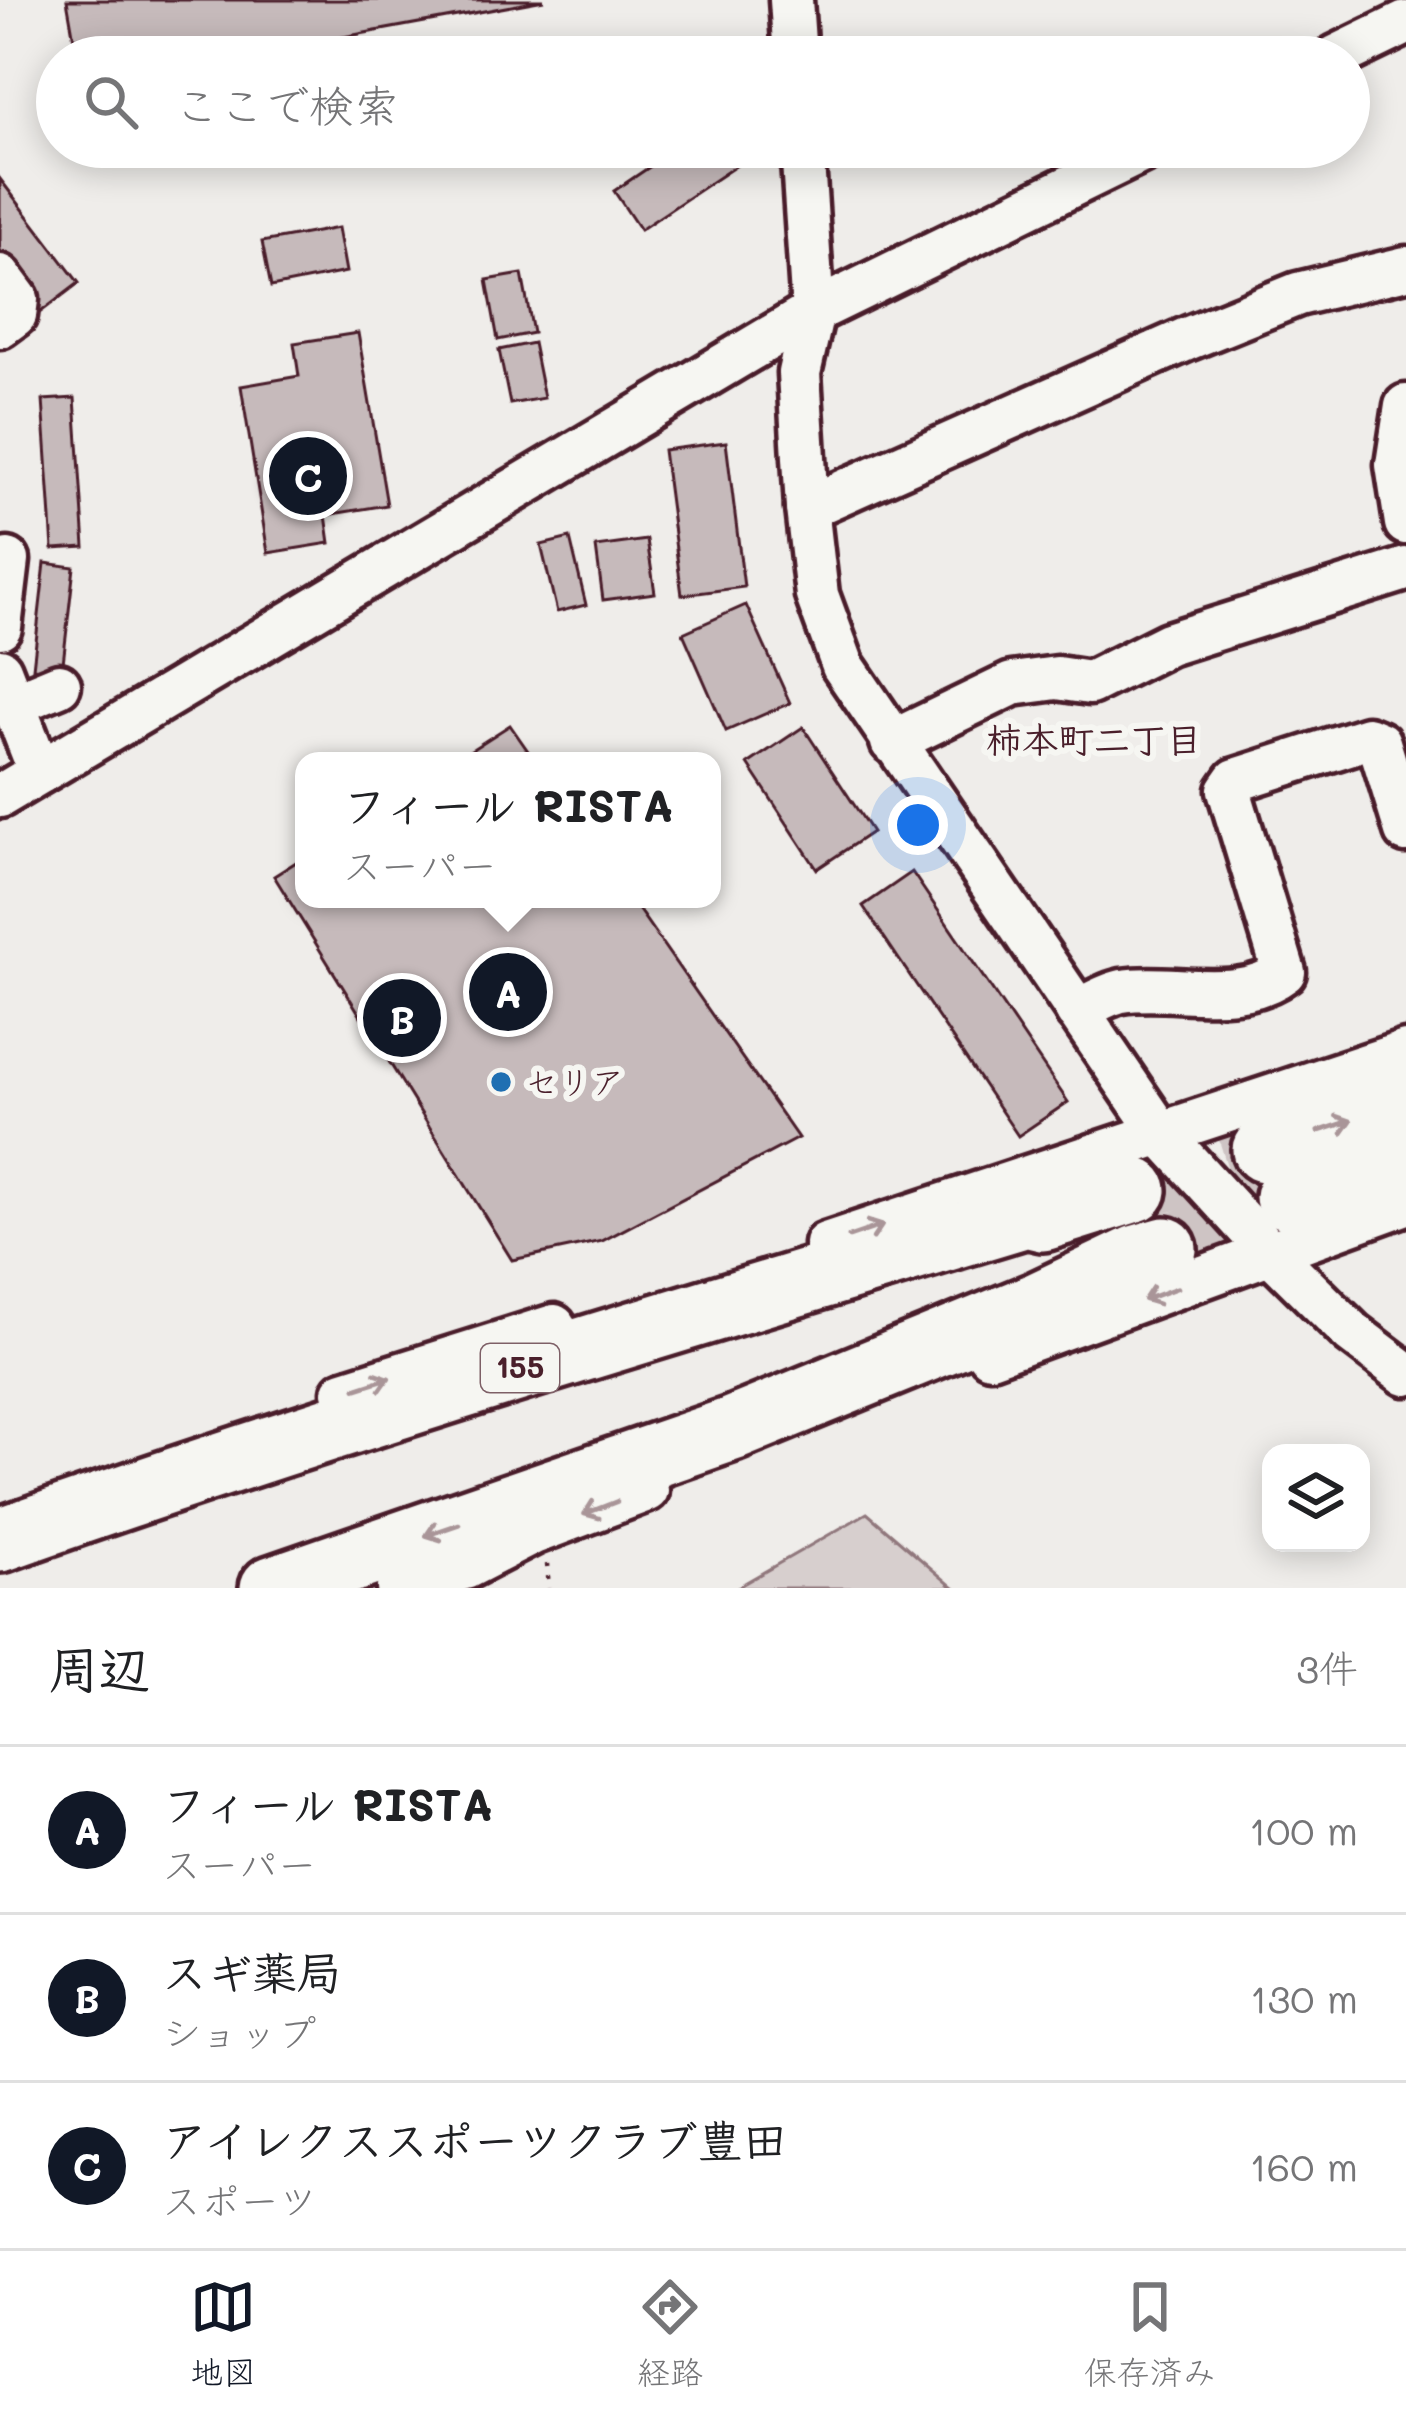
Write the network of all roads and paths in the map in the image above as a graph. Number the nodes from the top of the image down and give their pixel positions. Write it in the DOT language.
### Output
graph roads {
  1 [pos="791,0"];
  2 [pos="1406,23"];
  3 [pos="794,36"];
  4 [pos="1370,40"];
  5 [pos="803,168"];
  6 [pos="1108,168"];
  7 [pos="1406,268"];
  8 [pos="0,276"];
  9 [pos="813,312"];
  10 [pos="0,326"];
  11 [pos="1406,406"];
  12 [pos="807,508"];
  13 [pos="1406,523"];
  14 [pos="8,560"];
  15 [pos="1406,569"];
  16 [pos="0,627"];
  17 [pos="59,685"];
  18 [pos="6,687"];
  19 [pos="892,742"];
  20 [pos="40,772"];
  21 [pos="0,796"];
  22 [pos="1406,831"];
  23 [pos="1077,1010"];
  24 [pos="1406,1052"];
  25 [pos="1406,1103"];
  26 [pos="1160,1132"];
  27 [pos="1406,1156"];
  28 [pos="1135,1190"];
  29 [pos="1274,1200"];
  30 [pos="1406,1203"];
  31 [pos="1151,1253"];
  32 [pos="1406,1374"];
  33 [pos="119,1497"];
  34 [pos="0,1540"];
  35 [pos="547,1562"];
  36 [pos="285,1587"];
  37 [pos="398,1588"];
  38 [pos="549,1588"];
  1 -- 3 [label="street"];
  2 -- 4 [label="street"];
  5 -- 9 [label="street"];
  6 -- 9 [label="street"];
  7 -- 12 [label="street"];
  8 -- 10 [label="street"];
  9 -- 12 [label="street"];
  9 -- 20 [label="street"];
  11 -- 13 [label="street"];
  12 -- 19 [label="street"];
  14 -- 16 [label="street"];
  15 -- 19 [label="street"];
  17 -- 18 [label="street"];
  18 -- 20 [label="street"];
  19 -- 23 [label="street"];
  20 -- 21 [label="street"];
  22 -- 23 [label="street"];
  23 -- 26 [label="street"];
  24 -- 26 [label="street"];
  29 -- 25 [label="highway, one-way"];
  26 -- 29 [label="street"];
  33 -- 26 [label="street, one-way"];
  27 -- 29 [label="highway"];
  28 -- 33 [label="highway, 155"];
  29 -- 30 [label="street"];
  29 -- 32 [label="street"];
  29 -- 37 [label="street, one-way"];
  31 -- 36 [label="highway, one-way"];
  33 -- 34 [label="highway, 155"];
  35 -- 38 [label="path"];
}
